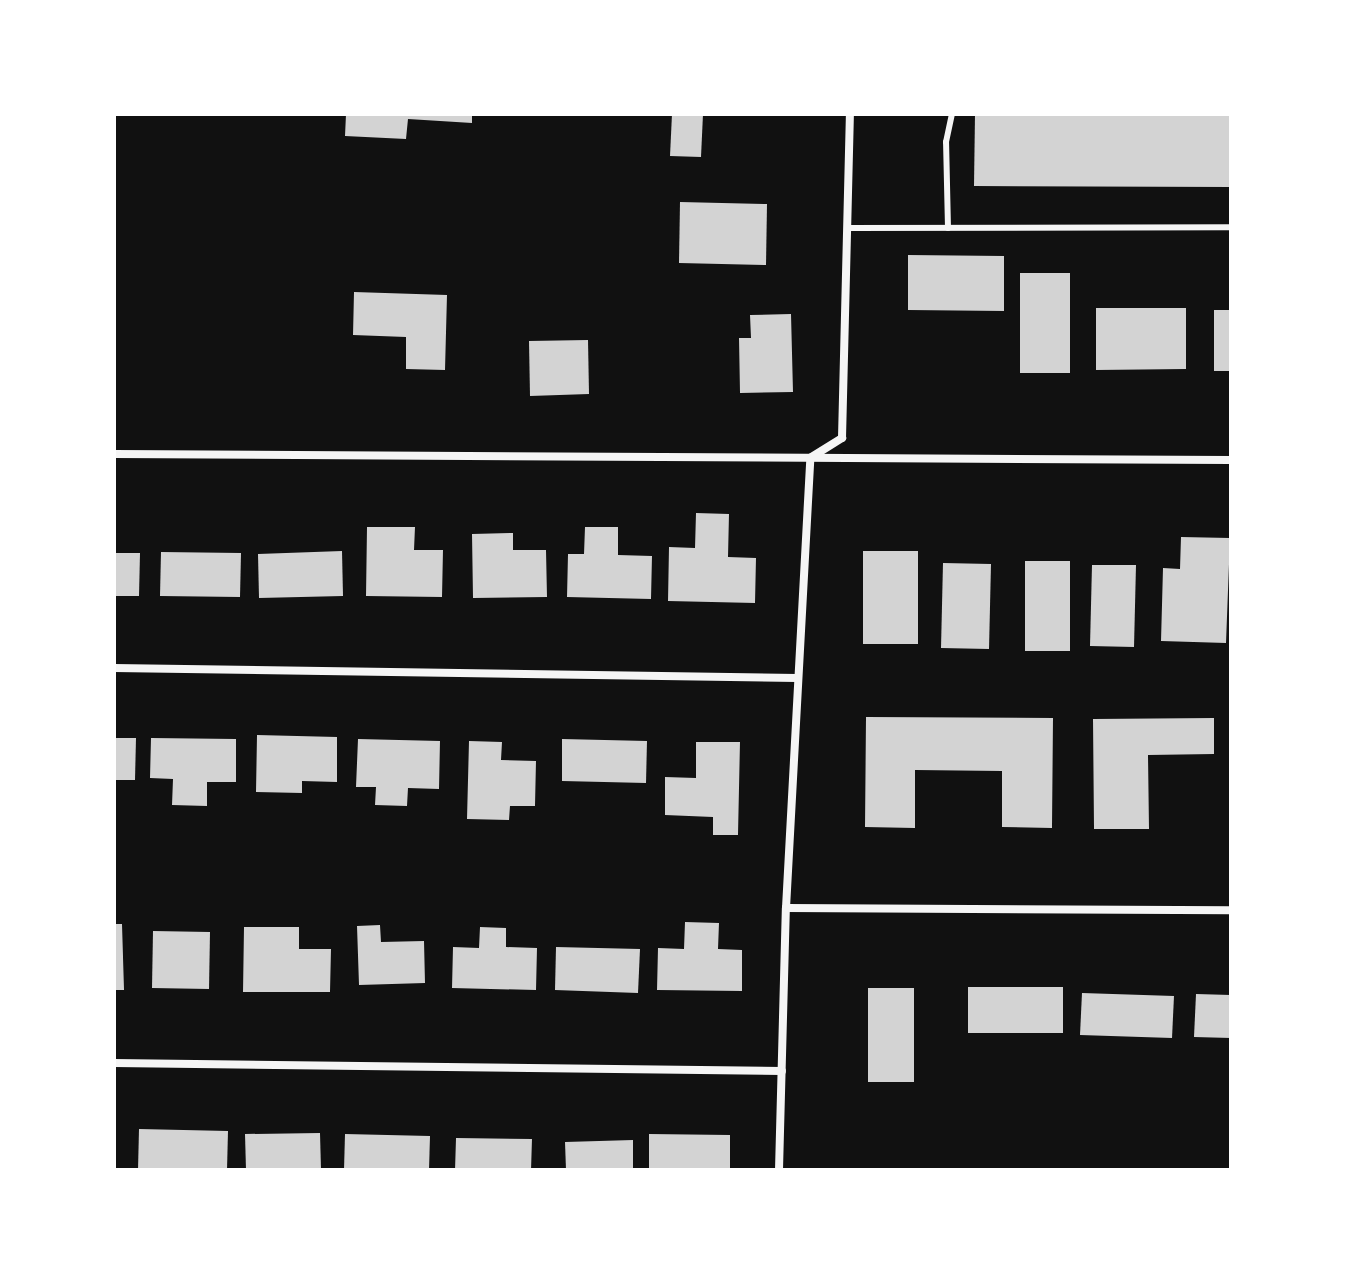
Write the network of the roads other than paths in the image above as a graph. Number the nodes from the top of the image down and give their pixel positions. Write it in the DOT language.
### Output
graph roads {
  1 [pos="850,114"];
  2 [pos="952,114"];
  3 [pos="1231,227"];
  4 [pos="847,228"];
  5 [pos="948,228"];
  6 [pos="114,454"];
  7 [pos="810,458"];
  8 [pos="1231,460"];
  9 [pos="114,668"];
  10 [pos="797,678"];
  11 [pos="786,908"];
  12 [pos="1231,910"];
  13 [pos="114,1063"];
  14 [pos="782,1071"];
  15 [pos="779,1170"];
  1 -- 4 [label="street"];
  2 -- 5 [label="lane"];
  3 -- 5 [label="lane"];
  4 -- 5 [label="lane"];
  4 -- 7 [label="street"];
  6 -- 7 [label="street"];
  7 -- 8 [label="street"];
  7 -- 10 [label="street"];
  9 -- 10 [label="street"];
  10 -- 11 [label="street"];
  11 -- 12 [label="street"];
  11 -- 14 [label="street"];
  13 -- 14 [label="street"];
  14 -- 15 [label="street"];
}
